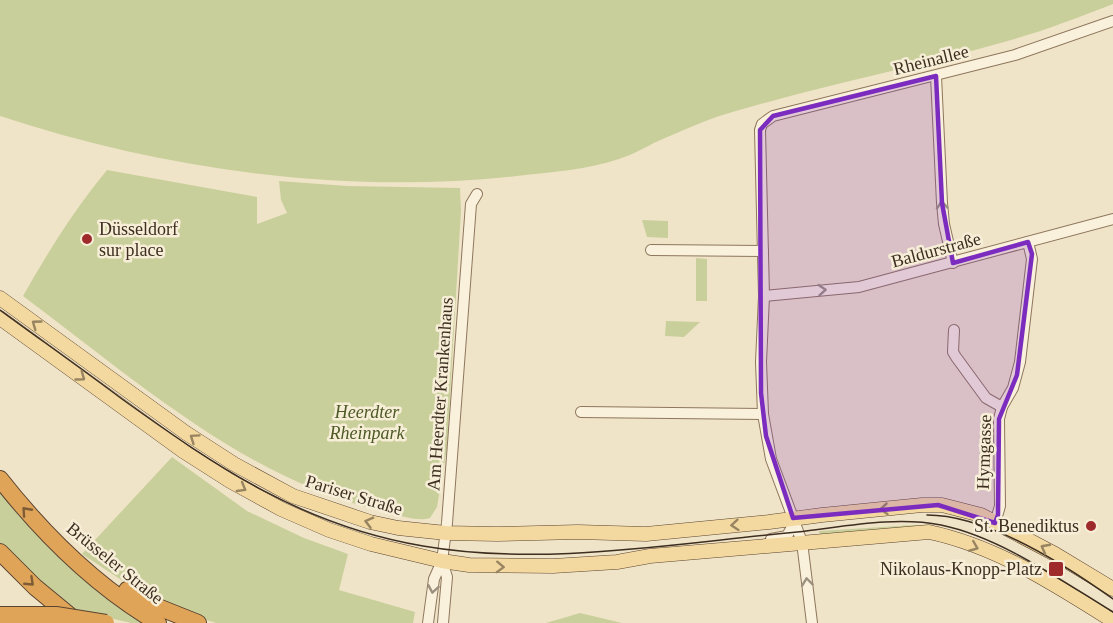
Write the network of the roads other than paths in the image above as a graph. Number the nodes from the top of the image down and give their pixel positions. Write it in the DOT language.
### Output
graph roads {
  1 [pos="1113,21"];
  2 [pos="936,76"];
  3 [pos="477,194"];
  4 [pos="1113,219"];
  5 [pos="1028,242"];
  6 [pos="651,250"];
  7 [pos="764,250"];
  8 [pos="953,263"];
  9 [pos="764,296"];
  10 [pos="0,298"];
  11 [pos="0,318"];
  12 [pos="954,330"];
  13 [pos="1002,407"];
  14 [pos="581,412"];
  15 [pos="763,414"];
  16 [pos="0,479"];
  17 [pos="793,518"];
  18 [pos="995,522"];
  19 [pos="446,533"];
  20 [pos="54,541"];
  21 [pos="802,542"];
  22 [pos="757,546"];
  23 [pos="0,552"];
  24 [pos="442,561"];
  25 [pos="1112,585"];
  26 [pos="0,615"];
  27 [pos="1113,621"];
  28 [pos="79,623"];
  29 [pos="106,623"];
  30 [pos="159,623"];
  31 [pos="198,623"];
  32 [pos="428,623"];
  33 [pos="443,623"];
  34 [pos="812,623"];
  1 -- 2 [label="street, Rheinallee"];
  2 -- 7 [label="street, Rheinallee"];
  8 -- 2 [label="street, one-way"];
  3 -- 19 [label="street, Am Heerdter Krankenhaus"];
  4 -- 5 [label="street, Baldurstraße"];
  5 -- 8 [label="street, Baldurstraße"];
  5 -- 13 [label="street"];
  6 -- 7 [label="street"];
  7 -- 9 [label="street"];
  9 -- 8 [label="street, Baldurstraße, one-way"];
  9 -- 15 [label="street"];
  19 -- 10 [label="main road, Pariser Straße, one-way"];
  11 -- 24 [label="main road, Pariser Straße, one-way"];
  12 -- 13 [label="street, Hymgasse"];
  13 -- 18 [label="street, Hymgasse"];
  14 -- 15 [label="street"];
  15 -- 17 [label="street"];
  20 -- 16 [label="highway, Brüsseler Straße, one-way"];
  18 -- 17 [label="main road, one-way"];
  17 -- 19 [label="main road, Pariser Straße, one-way"];
  17 -- 21 [label="street"];
  17 -- 22 [label="street, Pariser Straße"];
  25 -- 18 [label="main road, one-way"];
  19 -- 24 [label="street, Am Heerdter Krankenhaus"];
  20 -- 30 [label="highway, Brüsseler Straße"];
  20 -- 31 [label="highway"];
  21 -- 22 [label="main road, Pariser Straße"];
  21 -- 27 [label="main road, one-way"];
  34 -- 21 [label="street, one-way"];
  24 -- 22 [label="main road, Pariser Straße, one-way"];
  23 -- 28 [label="highway, one-way"];
  24 -- 32 [label="street, one-way"];
  24 -- 33 [label="street"];
  26 -- 29 [label="highway, bridge"];
}
